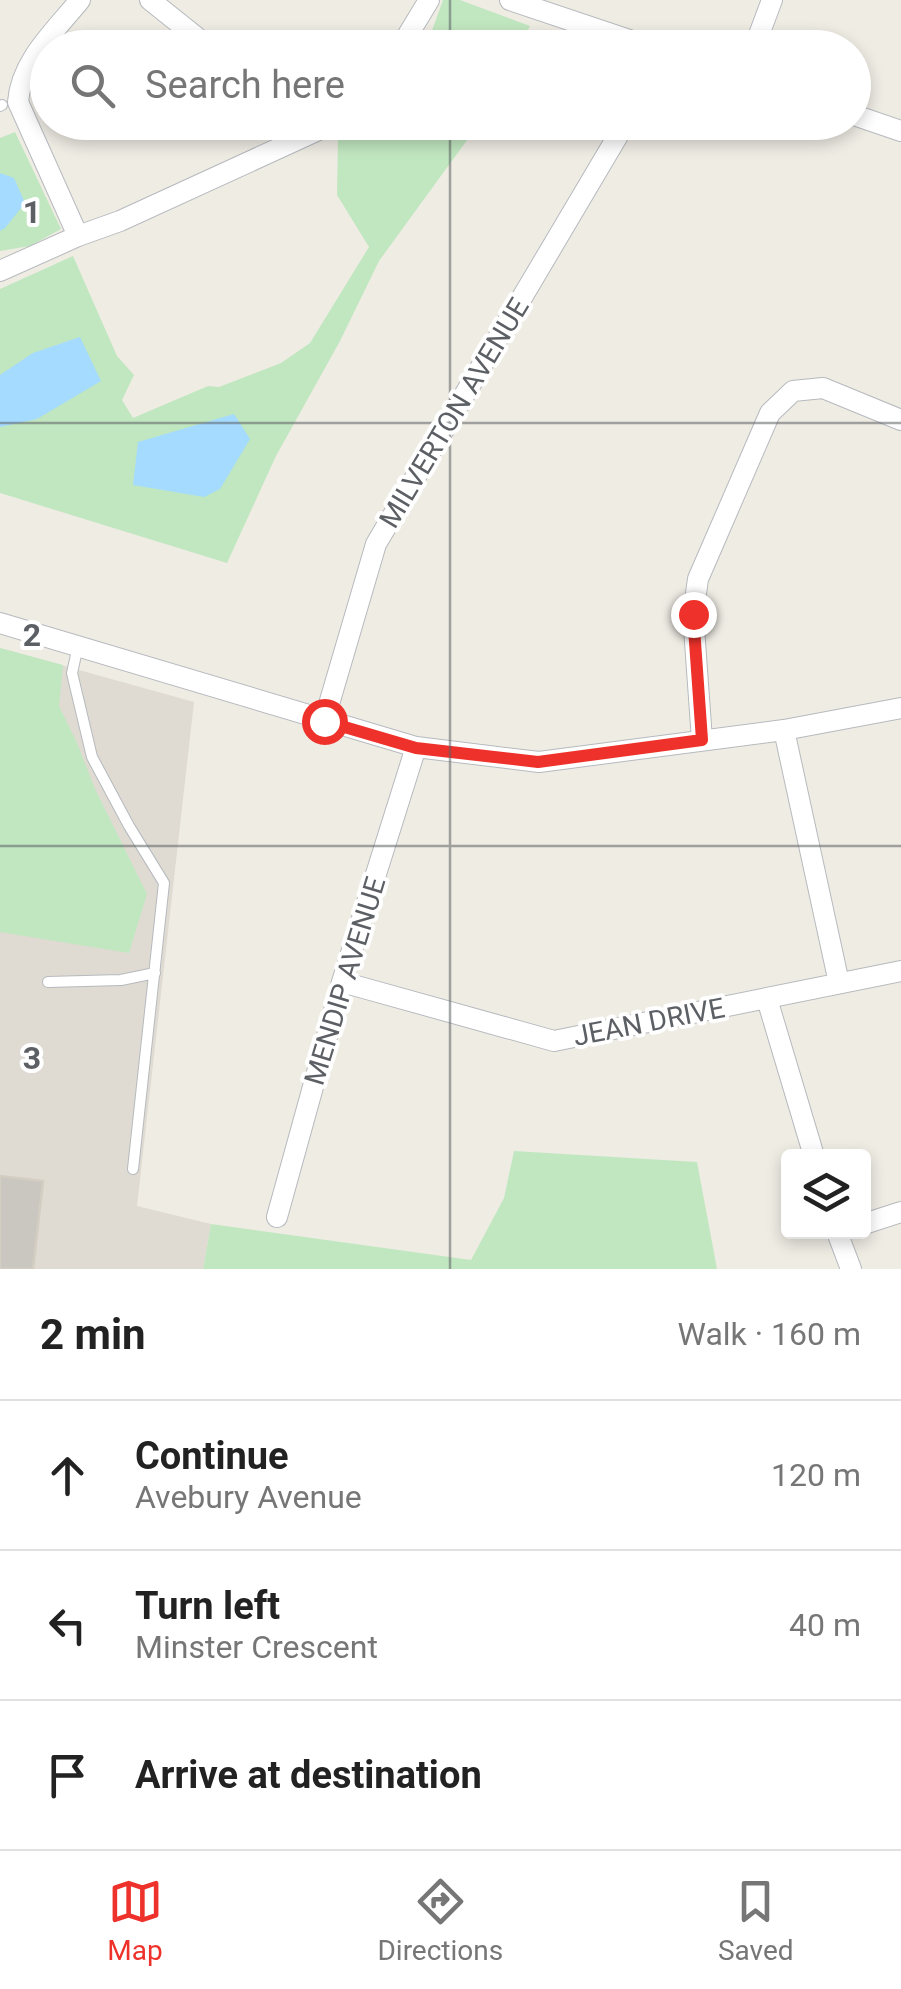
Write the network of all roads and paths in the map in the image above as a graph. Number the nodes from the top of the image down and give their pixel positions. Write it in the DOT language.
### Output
graph roads {
  1 [pos="80,0"];
  2 [pos="150,0"];
  3 [pos="429,0"];
  4 [pos="510,0"];
  5 [pos="772,0"];
  6 [pos="56,30"];
  7 [pos="188,30"];
  8 [pos="411,30"];
  9 [pos="599,30"];
  10 [pos="761,30"];
  11 [pos="30,64"];
  12 [pos="5,104"];
  13 [pos="871,121"];
  14 [pos="901,131"];
  15 [pos="279,140"];
  16 [pos="615,140"];
  17 [pos="78,236"];
  18 [pos="0,271"];
  19 [pos="901,420"];
  20 [pos="0,623"];
  21 [pos="78,646"];
  22 [pos="901,708"];
  23 [pos="324,721"];
  24 [pos="784,730"];
  25 [pos="702,740"];
  26 [pos="416,748"];
  27 [pos="901,971"];
  28 [pos="155,973"];
  29 [pos="48,982"];
  30 [pos="342,982"];
  31 [pos="839,983"];
  32 [pos="767,999"];
  33 [pos="812,1149"];
  34 [pos="134,1169"];
  35 [pos="901,1212"];
  36 [pos="276,1216"];
  37 [pos="871,1222"];
  38 [pos="841,1239"];
  39 [pos="851,1269"];
  1 -- 6 [label="street"];
  2 -- 7 [label="street"];
  3 -- 8 [label="street"];
  4 -- 9 [label="street"];
  5 -- 10 [label="street"];
  11 -- 12 [label="street"];
  12 -- 17 [label="street"];
  13 -- 14 [label="street"];
  15 -- 17 [label="street"];
  16 -- 23 [label="street, MILVERTON AVENUE"];
  17 -- 18 [label="street"];
  19 -- 25 [label="street"];
  20 -- 21 [label="street"];
  21 -- 23 [label="street"];
  21 -- 28 [label="lane"];
  22 -- 24 [label="street"];
  23 -- 26 [label="street"];
  24 -- 25 [label="street"];
  24 -- 31 [label="street"];
  25 -- 26 [label="street"];
  26 -- 30 [label="street, MENDIP AVENUE"];
  27 -- 31 [label="street, JEAN DRIVE"];
  28 -- 29 [label="lane"];
  28 -- 34 [label="lane"];
  30 -- 32 [label="street, JEAN DRIVE"];
  30 -- 36 [label="street, MENDIP AVENUE"];
  31 -- 32 [label="street, JEAN DRIVE"];
  32 -- 33 [label="street"];
  35 -- 37 [label="street"];
  38 -- 39 [label="street"];
}
